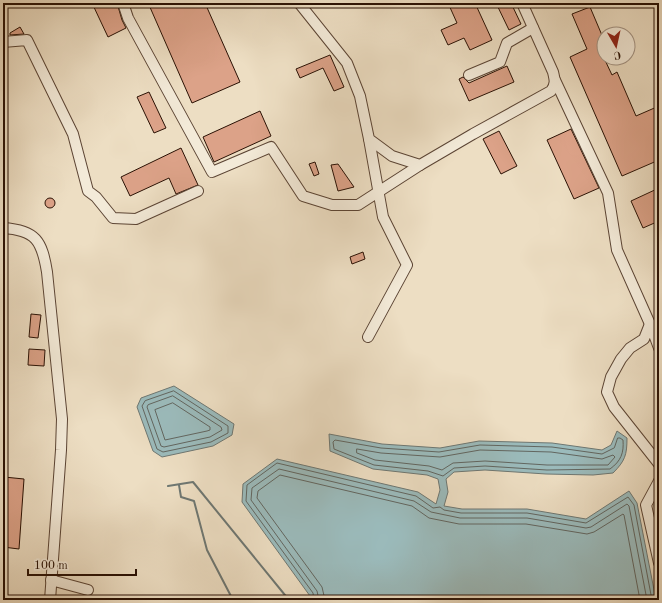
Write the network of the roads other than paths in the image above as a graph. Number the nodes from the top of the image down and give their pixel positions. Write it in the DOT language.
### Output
graph roads {
  1 [pos="124,3"];
  2 [pos="299,3"];
  3 [pos="522,3"];
  4 [pos="533,28"];
  5 [pos="3,42"];
  6 [pos="469,74"];
  7 [pos="555,80"];
  8 [pos="370,138"];
  9 [pos="420,166"];
  10 [pos="198,191"];
  11 [pos="378,192"];
  12 [pos="3,228"];
  13 [pos="650,324"];
  14 [pos="368,337"];
  15 [pos="659,348"];
  16 [pos="659,464"];
  17 [pos="659,481"];
  18 [pos="659,563"];
  19 [pos="51,580"];
  20 [pos="88,590"];
  21 [pos="50,600"];
  1 -- 11 [label="lane"];
  2 -- 8 [label="lane"];
  3 -- 4 [label="lane"];
  4 -- 6 [label="lane"];
  4 -- 7 [label="lane"];
  5 -- 10 [label="lane"];
  7 -- 9 [label="lane"];
  7 -- 13 [label="lane"];
  8 -- 9 [label="lane"];
  8 -- 11 [label="lane"];
  9 -- 11 [label="lane"];
  11 -- 14 [label="lane"];
  12 -- 19 [label="lane"];
  13 -- 15 [label="lane"];
  13 -- 16 [label="lane"];
  17 -- 18 [label="lane"];
  19 -- 20 [label="lane"];
  19 -- 21 [label="lane"];
}
